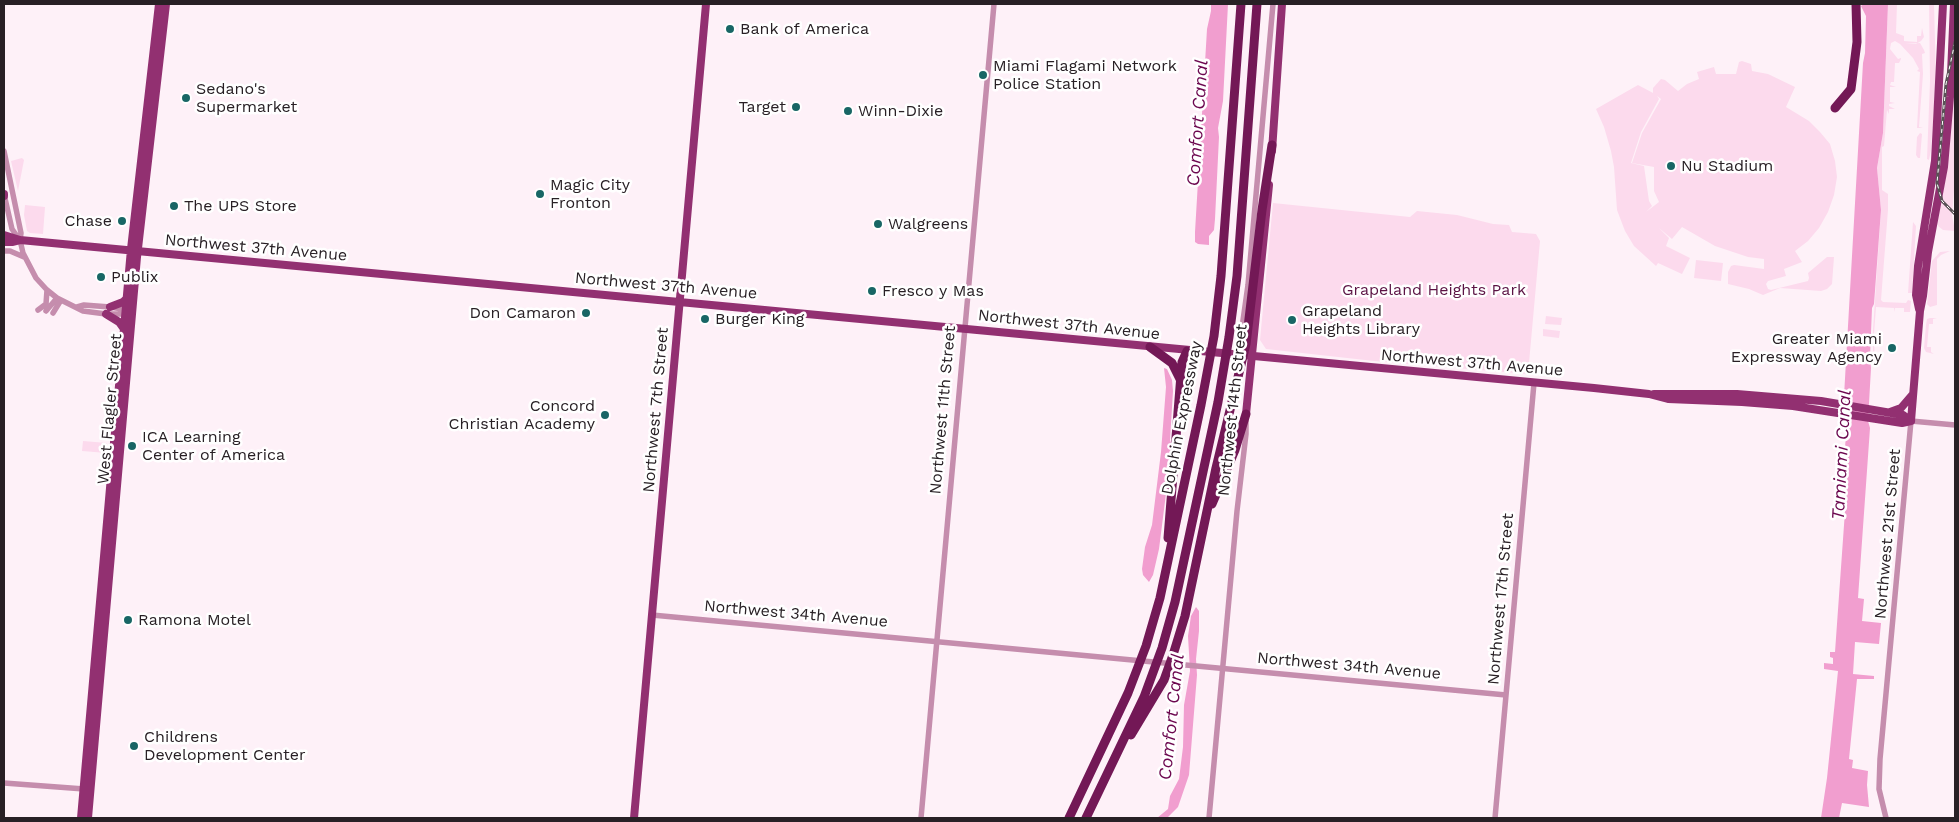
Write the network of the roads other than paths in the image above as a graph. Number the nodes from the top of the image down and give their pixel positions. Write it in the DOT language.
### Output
graph roads {
  1 [pos="159,4"];
  2 [pos="166,4"];
  3 [pos="706,4"];
  4 [pos="994,4"];
  5 [pos="1240,4"];
  6 [pos="1257,4"];
  7 [pos="1273,4"];
  8 [pos="1282,4"];
  9 [pos="1856,4"];
  10 [pos="1943,4"];
  11 [pos="1954,6"];
  12 [pos="1955,23"];
  13 [pos="154,44"];
  14 [pos="160,60"];
  15 [pos="1941,69"];
  16 [pos="1953,97"];
  17 [pos="148,106"];
  18 [pos="1835,108"];
  19 [pos="153,122"];
  20 [pos="1272,146"];
  21 [pos="4,151"];
  22 [pos="4,194"];
  23 [pos="14,199"];
  24 [pos="4,235"];
  25 [pos="20,240"];
  26 [pos="4,242"];
  27 [pos="134,250"];
  28 [pos="4,251"];
  29 [pos="24,257"];
  30 [pos="47,290"];
  31 [pos="127,298"];
  32 [pos="59,299"];
  33 [pos="679,302"];
  34 [pos="38,310"];
  35 [pos="46,311"];
  36 [pos="108,311"];
  37 [pos="1920,311"];
  38 [pos="126,312"];
  39 [pos="53,313"];
  40 [pos="124,329"];
  41 [pos="964,329"];
  42 [pos="1150,347"];
  43 [pos="1187,350"];
  44 [pos="1238,356"];
  45 [pos="1252,357"];
  46 [pos="1180,382"];
  47 [pos="1534,383"];
  48 [pos="1649,394"];
  49 [pos="1913,394"];
  50 [pos="1890,412"];
  51 [pos="1246,414"];
  52 [pos="1912,420"];
  53 [pos="1955,425"];
  54 [pos="1208,513"];
  55 [pos="1166,571"];
  56 [pos="652,615"];
  57 [pos="937,641"];
  58 [pos="1222,668"];
  59 [pos="1506,695"];
  60 [pos="91,782"];
  61 [pos="4,783"];
  62 [pos="1102,784"];
  63 [pos="84,789"];
  64 [pos="81,818"];
  65 [pos="88,818"];
  66 [pos="634,818"];
  67 [pos="921,818"];
  68 [pos="1069,818"];
  69 [pos="1086,818"];
  70 [pos="1209,818"];
  71 [pos="1495,818"];
  72 [pos="1886,818"];
  1 -- 13 [label="main road, West Flagler Street"];
  2 -- 14 [label="main road, West Flagler Street"];
  3 -- 33 [label="main road, Northwest 7th Street"];
  4 -- 41 [label="street, Northwest 11th Street"];
  5 -- 55 [label="highway, Dolphin Expressway"];
  6 -- 62 [label="highway, Dolphin Expressway"];
  7 -- 44 [label="street, Northwest 14th Street"];
  8 -- 20 [label="main road, Northwest 14th Street"];
  9 -- 18 [label="highway"];
  10 -- 15 [label="main road, Northwest 21st Street"];
  11 -- 12 [label="main road"];
  11 -- 16 [label="main road, Northwest 21st Street"];
  13 -- 14 [label="main road"];
  13 -- 17 [label="main road, West Flagler Street"];
  14 -- 19 [label="main road, West Flagler Street"];
  15 -- 16 [label="main road"];
  15 -- 37 [label="main road, Northwest 21st Street"];
  16 -- 37 [label="main road, Northwest 21st Street"];
  17 -- 19 [label="main road"];
  17 -- 27 [label="main road, West Flagler Street"];
  19 -- 27 [label="main road, West Flagler Street"];
  20 -- 45 [label="main road, Northwest 14th Street"];
  20 -- 54 [label="highway"];
  21 -- 23 [label="street"];
  22 -- 23 [label="street"];
  22 -- 25 [label="street"];
  23 -- 25 [label="street"];
  24 -- 25 [label="main road"];
  25 -- 26 [label="main road"];
  25 -- 27 [label="main road, Northwest 37th Avenue"];
  25 -- 29 [label="street"];
  27 -- 31 [label="main road, West Flagler Street"];
  27 -- 33 [label="main road, Northwest 37th Avenue"];
  27 -- 60 [label="main road, West Flagler Street"];
  28 -- 29 [label="street"];
  29 -- 30 [label="street"];
  30 -- 32 [label="street"];
  30 -- 34 [label="street"];
  31 -- 36 [label="main road"];
  31 -- 38 [label="main road, West Flagler Street"];
  32 -- 35 [label="street"];
  32 -- 36 [label="street"];
  32 -- 39 [label="street"];
  33 -- 41 [label="main road, Northwest 37th Avenue"];
  33 -- 56 [label="main road, Northwest 7th Street"];
  36 -- 38 [label="street"];
  36 -- 40 [label="main road"];
  37 -- 49 [label="main road, Northwest 21st Street"];
  38 -- 40 [label="main road, West Flagler Street"];
  40 -- 63 [label="main road, West Flagler Street"];
  41 -- 42 [label="main road, Northwest 37th Avenue"];
  41 -- 57 [label="street, Northwest 11th Street"];
  42 -- 43 [label="main road, Northwest 37th Avenue"];
  42 -- 46 [label="highway"];
  43 -- 44 [label="main road, Northwest 37th Avenue"];
  43 -- 46 [label="highway"];
  44 -- 45 [label="main road, Northwest 37th Avenue"];
  45 -- 47 [label="main road, Northwest 37th Avenue"];
  45 -- 51 [label="main road, Northwest 14th Street"];
  46 -- 55 [label="highway"];
  47 -- 48 [label="main road, Northwest 37th Avenue"];
  47 -- 59 [label="street, Northwest 17th Street"];
  48 -- 50 [label="main road, Northwest 37th Avenue"];
  48 -- 52 [label="main road, Northwest 37th Avenue"];
  49 -- 50 [label="main road"];
  49 -- 52 [label="main road, Northwest 21st Street"];
  50 -- 52 [label="main road, Northwest 37th Avenue"];
  51 -- 54 [label="highway"];
  51 -- 58 [label="street, Northwest 14th Street"];
  52 -- 53 [label="street, Northwest 37th Avenue"];
  52 -- 72 [label="street, Northwest 21st Street"];
  54 -- 62 [label="highway"];
  55 -- 68 [label="highway, Dolphin Expressway"];
  56 -- 57 [label="street, Northwest 34th Avenue"];
  56 -- 66 [label="main road, Northwest 7th Street"];
  57 -- 58 [label="street, Northwest 34th Avenue"];
  57 -- 67 [label="street, Northwest 11th Street"];
  58 -- 59 [label="street, Northwest 34th Avenue"];
  58 -- 70 [label="street, Northwest 14th Street"];
  59 -- 71 [label="street, Northwest 17th Street"];
  60 -- 63 [label="main road"];
  60 -- 65 [label="main road, West Flagler Street"];
  61 -- 63 [label="street"];
  62 -- 69 [label="highway, Dolphin Expressway"];
  63 -- 64 [label="main road, West Flagler Street"];
}
